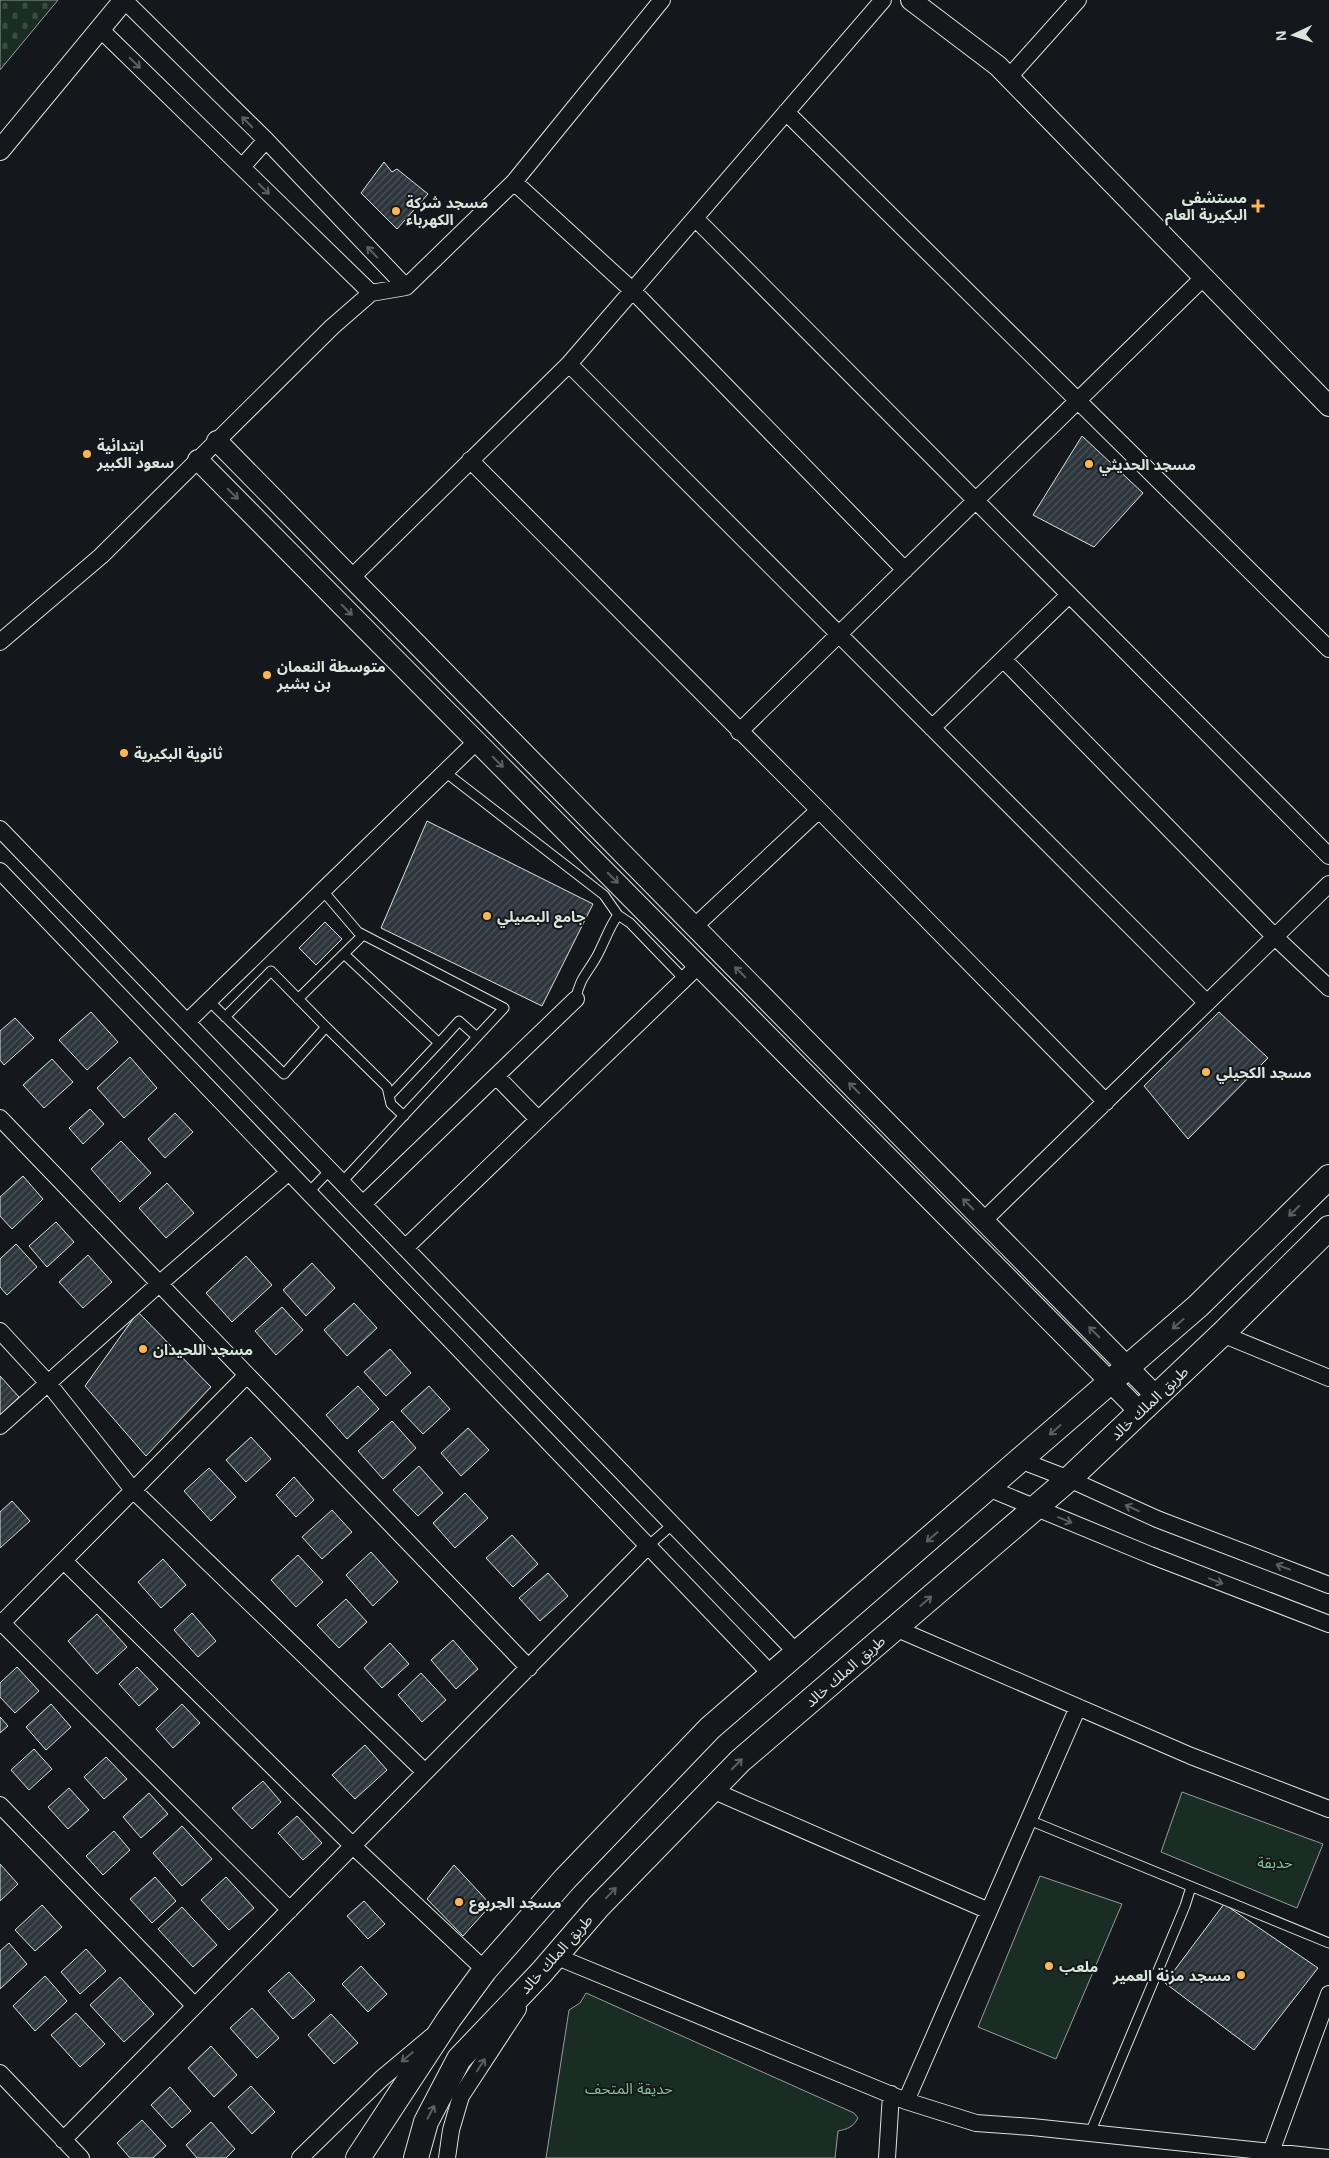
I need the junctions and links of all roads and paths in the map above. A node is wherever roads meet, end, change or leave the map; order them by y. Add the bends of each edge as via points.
1 (124, 0) edge
2 (662, 0) edge
3 (883, 0) edge
4 (911, 0) edge
5 (1078, 0) edge
6 (100, 29) junction
7 (1009, 77) junction
8 (786, 112) junction
9 (266, 140) junction
10 (0, 150) edge
11 (242, 168) junction
12 (514, 182) junction
13 (695, 218) junction
14 (1204, 277) junction
15 (406, 287) junction
16 (633, 290) junction
17 (371, 294) junction
18 (569, 364) junction
19 (1078, 401) junction
20 (1329, 406) edge
21 (217, 442) junction
22 (198, 460) junction
23 (470, 460) junction
24 (976, 500) junction
25 (904, 570) junction
26 (351, 578) junction
27 (1069, 594) junction
28 (838, 634) junction
29 (1, 641) edge
30 (1329, 649) edge
31 (1003, 659) junction
32 (932, 728) junction
33 (739, 732) junction
34 (477, 741) junction
35 (445, 772) junction
36 (819, 810) junction
37 (578, 826) junction
38 (0, 829) edge
39 (1329, 856) edge
40 (3, 879) edge
41 (1329, 884) edge
42 (323, 891) junction
43 (618, 915) junction
44 (695, 926) junction
45 (363, 935) junction
46 (1275, 937) junction
47 (344, 954) junction
48 (699, 965) junction
49 (684, 979) junction
50 (1329, 988) edge
51 (298, 999) junction
52 (576, 999) joint
53 (209, 1001) junction
54 (1207, 1004) junction
55 (225, 1017) junction
56 (187, 1022) junction
57 (326, 1027) junction
58 (477, 1037) junction
59 (439, 1042) junction
60 (496, 1076) junction
61 (389, 1096) junction
62 (1106, 1102) junction
63 (404, 1116) junction
64 (0, 1118) edge
65 (538, 1119) junction
66 (330, 1170) junction
67 (289, 1172) junction
68 (1329, 1177) edge
69 (342, 1182) junction
70 (308, 1192) junction
71 (363, 1204) junction
72 (984, 1220) junction
73 (1329, 1228) edge
74 (405, 1248) junction
75 (159, 1284) junction
76 (0, 1331) edge
77 (1222, 1334) junction
78 (1120, 1374) junction
79 (247, 1375) junction
80 (1329, 1378) edge
81 (48, 1384) junction
82 (1148, 1404) junction
83 (0, 1426) edge
84 (1020, 1460) junction
85 (1069, 1479) junction
86 (988, 1488) junction
87 (133, 1490) junction
88 (1035, 1508) junction
89 (673, 1524) junction
90 (648, 1546) junction
91 (64, 1561) junction
92 (1329, 1584) edge
93 (1, 1623) edge
94 (1329, 1624) edge
95 (895, 1628) junction
96 (797, 1653) junction
97 (528, 1668) junction
98 (772, 1675) junction
99 (1078, 1707) junction
100 (425, 1772) junction
101 (712, 1790) junction
102 (0, 1805) edge
103 (1329, 1809) edge
104 (1029, 1820) junction
105 (353, 1846) junction
106 (1191, 1887) junction
107 (290, 1910) junction
108 (989, 1911) junction
109 (1329, 1943) edge
110 (548, 1965) junction
111 (485, 1970) junction
112 (1329, 1994) edge
113 (195, 2006) junction
114 (445, 2026) junction
115 (0, 2073) edge
116 (890, 2094) junction
117 (906, 2101) junction
118 (1090, 2133) junction
119 (63, 2140) junction
120 (1271, 2152) junction
121 (82, 2158) edge
122 (300, 2158) edge
123 (358, 2158) edge
124 (416, 2158) edge
125 (447, 2158) edge
126 (887, 2158) edge
127 (1329, 2158) edge

1 - 6 street
9 -> 1 street
2 - 12 street
3 - 8 street
4 - 7 street
5 - 7 street
6 - 10 street
6 -> 11 street
7 - 14 street
8 - 13 street
8 - 19 street
9 - 11 street
15 -> 9 street
11 -> 17 street
12 - 15 street
12 - 16 street
13 - 16 street
13 - 24 street
14 - 19 street
14 - 20 street
15 - 17 street
16 - 18 street
16 - 25 street
17 - 21 street via 332,327
18 - 23 street
18 - 28 street
19 - 24 street
19 - 30 street
21 - 22 street
21 - 26 street
22 - 29 street via 101,556
22 -> 34 street
23 - 26 street
23 - 33 street
24 - 25 street
24 - 27 street
25 - 28 street
26 - 37 street
27 - 31 street
27 - 39 street
28 - 32 street
28 - 33 street
31 - 32 street
31 - 46 street
32 - 54 street
33 - 36 street
34 - 35 street
34 -> 37 street
35 - 42 street
35 - 43 lane via 604,896
36 - 44 street
36 - 62 street
37 - 44 street
37 -> 48 street
38 - 56 street
40 - 67 street
41 - 46 street
42 - 45 lane
42 - 53 street
43 - 49 lane via 630,923
43 - 52 lane via 578,985
72 -> 44 street
45 - 47 lane
45 - 58 lane via 504,1008
46 - 50 street
46 - 54 street
47 - 51 lane
47 - 59 lane
48 - 49 street
48 - 78 street
49 - 65 street
51 - 55 lane via 271,971
51 - 57 lane
52 - 60 street
53 - 55 lane
53 - 56 street
54 - 62 street
55 - 57 lane via 284,1074
56 - 66 street
57 - 61 lane via 387,1087
58 - 59 lane via 459,1021
58 - 63 lane
59 - 61 lane
60 - 65 street
60 - 71 street
61 - 63 lane
62 - 72 street
63 - 69 lane
64 - 75 street
65 - 74 street
66 - 69 street
66 - 70 lane
67 - 70 street
67 - 75 street
68 -> 78 main road via 1198,1306
69 - 71 street
70 - 90 street
71 - 74 street
78 -> 72 street
73 - 77 main road, طريق الملك خالد
74 - 89 street
75 - 79 street
75 - 81 street
76 - 81 street
77 - 80 street
77 - 82 main road, طريق الملك خالد
78 - 82 street
78 -> 84 main road
79 - 87 street
79 - 97 street
81 - 83 street
81 - 87 street
82 - 85 main road, طريق الملك خالد
84 - 85 street
84 - 86 main road
85 - 88 main road, طريق الملك خالد
92 -> 85 street via 1157,1519
86 - 88 street
86 -> 96 main road
87 - 91 street
87 - 100 street
88 -> 94 street
95 -> 88 main road, طريق الملك خالد
89 - 90 lane
89 - 96 street
90 - 97 street
90 - 98 street
91 - 93 street
91 - 105 street
93 - 107 street
95 - 99 street
101 -> 95 main road, طريق الملك خالد via 740,1761
96 - 98 main road
97 - 100 street
98 - 111 main road via 710,1728 565,1879
99 - 103 street
99 - 104 street
100 - 105 street
101 - 108 street
110 -> 101 main road, طريق الملك خالد via 598,1907
102 - 113 street
104 - 106 lane
104 - 108 street
105 - 107 street
105 - 111 street
106 - 109 lane
106 - 118 lane
107 - 113 street
108 - 117 street
110 - 116 street
124 -> 110 main road, طريق الملك خالد via 426,2122 460,2059
125 -> 110 street via 461,2096
111 - 114 main road
112 - 120 street
113 - 119 street
114 -> 122 street via 381,2079
114 - 123 main road
115 - 119 street
116 - 117 street
116 - 126 street
117 - 118 street via 976,2123
118 - 120 street
119 - 121 street
120 - 127 street

